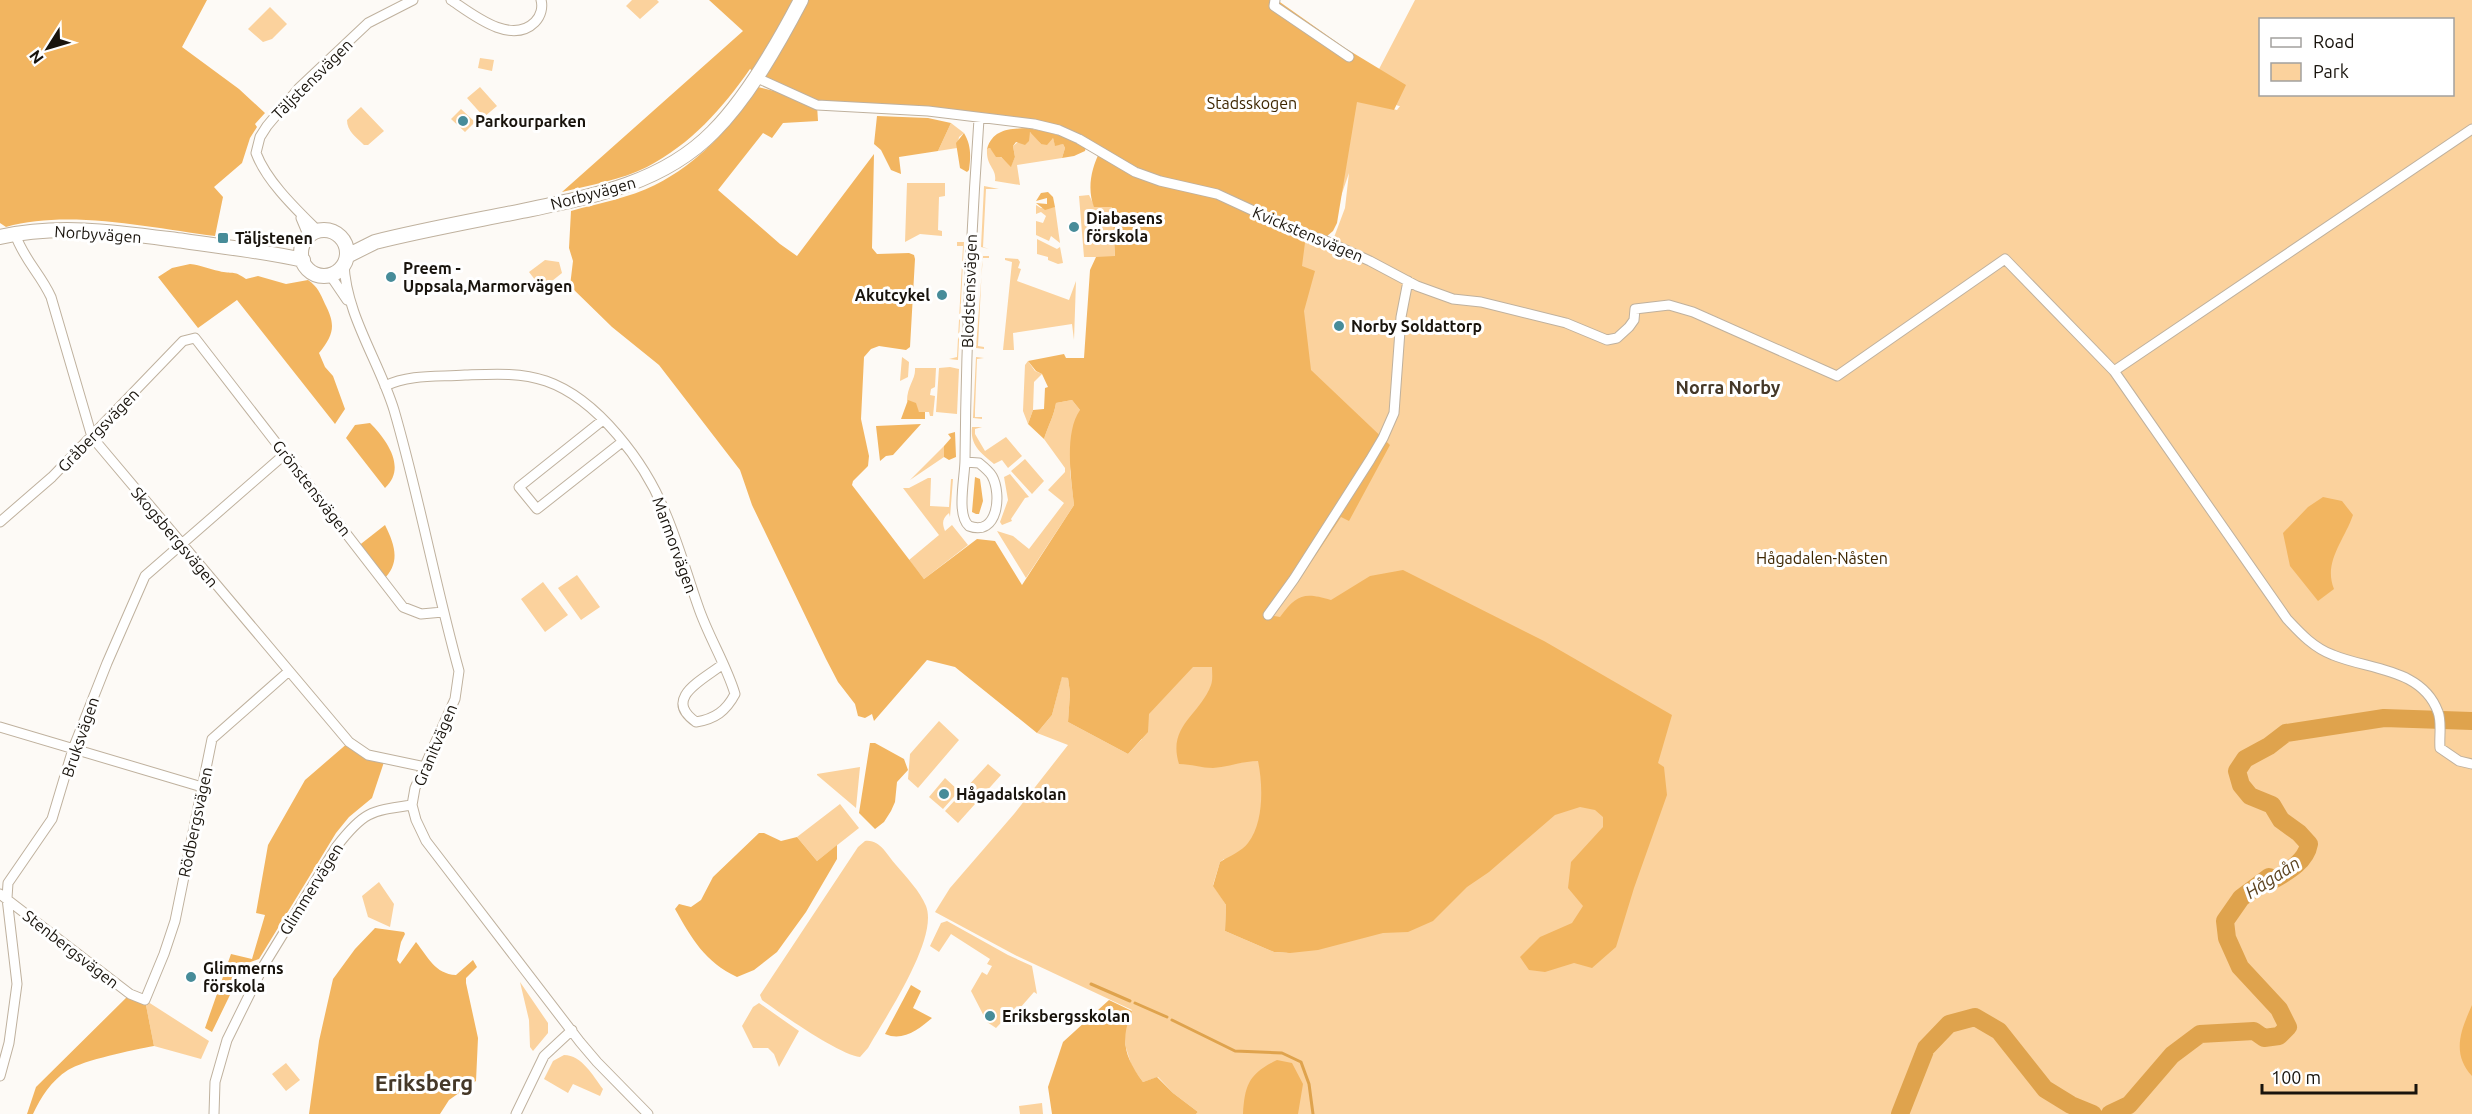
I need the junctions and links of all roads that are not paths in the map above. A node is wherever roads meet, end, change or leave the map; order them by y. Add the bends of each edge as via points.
1 (412, 0) edge
2 (451, 0) edge
3 (541, 0) edge
4 (801, 0) edge
5 (1275, 3) edge
6 (1349, 57) dead end
7 (755, 77) junction
8 (979, 119) junction
9 (2472, 129) edge
10 (15, 234) junction
11 (0, 237) edge
12 (344, 242) junction
13 (375, 242) junction
14 (308, 244) junction
15 (346, 260) junction
16 (330, 275) junction
17 (1408, 281) junction
18 (353, 309) junction
19 (195, 338) joint
20 (2114, 371) junction
21 (385, 386) junction
22 (603, 420) junction
23 (92, 437) junction
24 (622, 442) junction
25 (285, 454) junction
26 (965, 462) junction
27 (0, 522) edge
28 (180, 543) junction
29 (443, 612) junction
30 (1268, 615) dead end
31 (723, 664) junction
32 (289, 671) junction
33 (0, 727) edge
34 (73, 749) junction
35 (2472, 764) edge
36 (425, 767) junction
37 (202, 787) junction
38 (412, 805) junction
39 (3, 896) edge
40 (145, 1000) joint
41 (572, 1030) junction
42 (0, 1076) edge
43 (214, 1114) edge
44 (516, 1114) edge
45 (648, 1114) edge

1 - 14 street, Täljstensvägen via 368,23 299,87 260,137 258,159 297,211
2 - 3 street via 496,27 517,31 538,19
4 - 7 street, Norbyvägen
5 - 6 street
7 - 8 street, Kvickstensvägen via 817,105 928,111
7 - 13 street, Norbyvägen via 712,134 652,176 568,201
8 - 17 street, Kvickstensvägen via 1059,130 1135,172 1217,194
8 - 26 street, Blodstensvägen via 970,253
9 - 20 street
10 - 11 street, Norbyvägen
10 - 14 street, Norbyvägen via 78,229 267,252
10 - 23 street, Skogsbergsvägen via 24,257 51,297
12 - 13 street, Norbyvägen
12 - 14 street via 331,231
12 - 15 street
13 - 15 street, Norbyvägen
14 - 16 street via 308,270
15 - 16 street via 338,272
15 - 18 street, Granitvägen via 345,282
16 - 18 street, Granitvägen
17 - 20 street, Kvickstensvägen via 1453,299 1566,323 1607,340 1617,338 1629,327 1635,309 1669,305 1837,376 2005,259
17 - 30 street via 1401,317 1394,413 1370,460
18 - 21 street, Granitvägen
19 - 23 street, Gråbergsvägen via 183,341
19 - 25 street, Grönstensvägen
20 - 35 street via 2287,619 2311,644 2334,656 2381,667 2428,693 2439,713 2440,748
21 - 22 street, Marmorvägen via 406,378 506,373 563,388
21 - 29 street, Granitvägen
22 - 24 street, Marmorvägen
22 - 24 street via 519,487 537,509
23 - 27 street, Gråbergsvägen
23 - 28 street, Skogsbergsvägen
24 - 31 street, Marmorvägen via 666,513 708,635
25 - 28 street, Bruksvägen
25 - 29 street, Grönstensvägen via 403,607 421,614
26 - 26 street, Blodstensvägen via 962,514 969,526 983,527 997,508 997,491 993,478 979,463
28 - 32 street, Skogsbergsvägen
28 - 34 street, Bruksvägen via 145,576
29 - 36 street, Granitvägen via 459,670 455,699
31 - 31 street, Marmorvägen via 686,693 681,703 683,712 696,722 718,715 735,694
32 - 36 street, Skogsbergsvägen via 349,742 368,755
32 - 37 street, Rödbergsvägen via 212,739
33 - 34 street
34 - 37 street
34 - 39 street, Bruksvägen via 51,819
36 - 38 street, Granitvägen
37 - 40 street, Rödbergsvägen via 175,921
38 - 41 street, Granitvägen via 426,841
38 - 43 street, Glimmervägen via 372,811 337,846 264,965 227,1040 215,1082
39 - 40 street, Stenbergsvägen via 130,994
39 - 42 street, Bruksvägen via 17,984
41 - 44 street via 544,1056
41 - 45 street, Granitvägen

